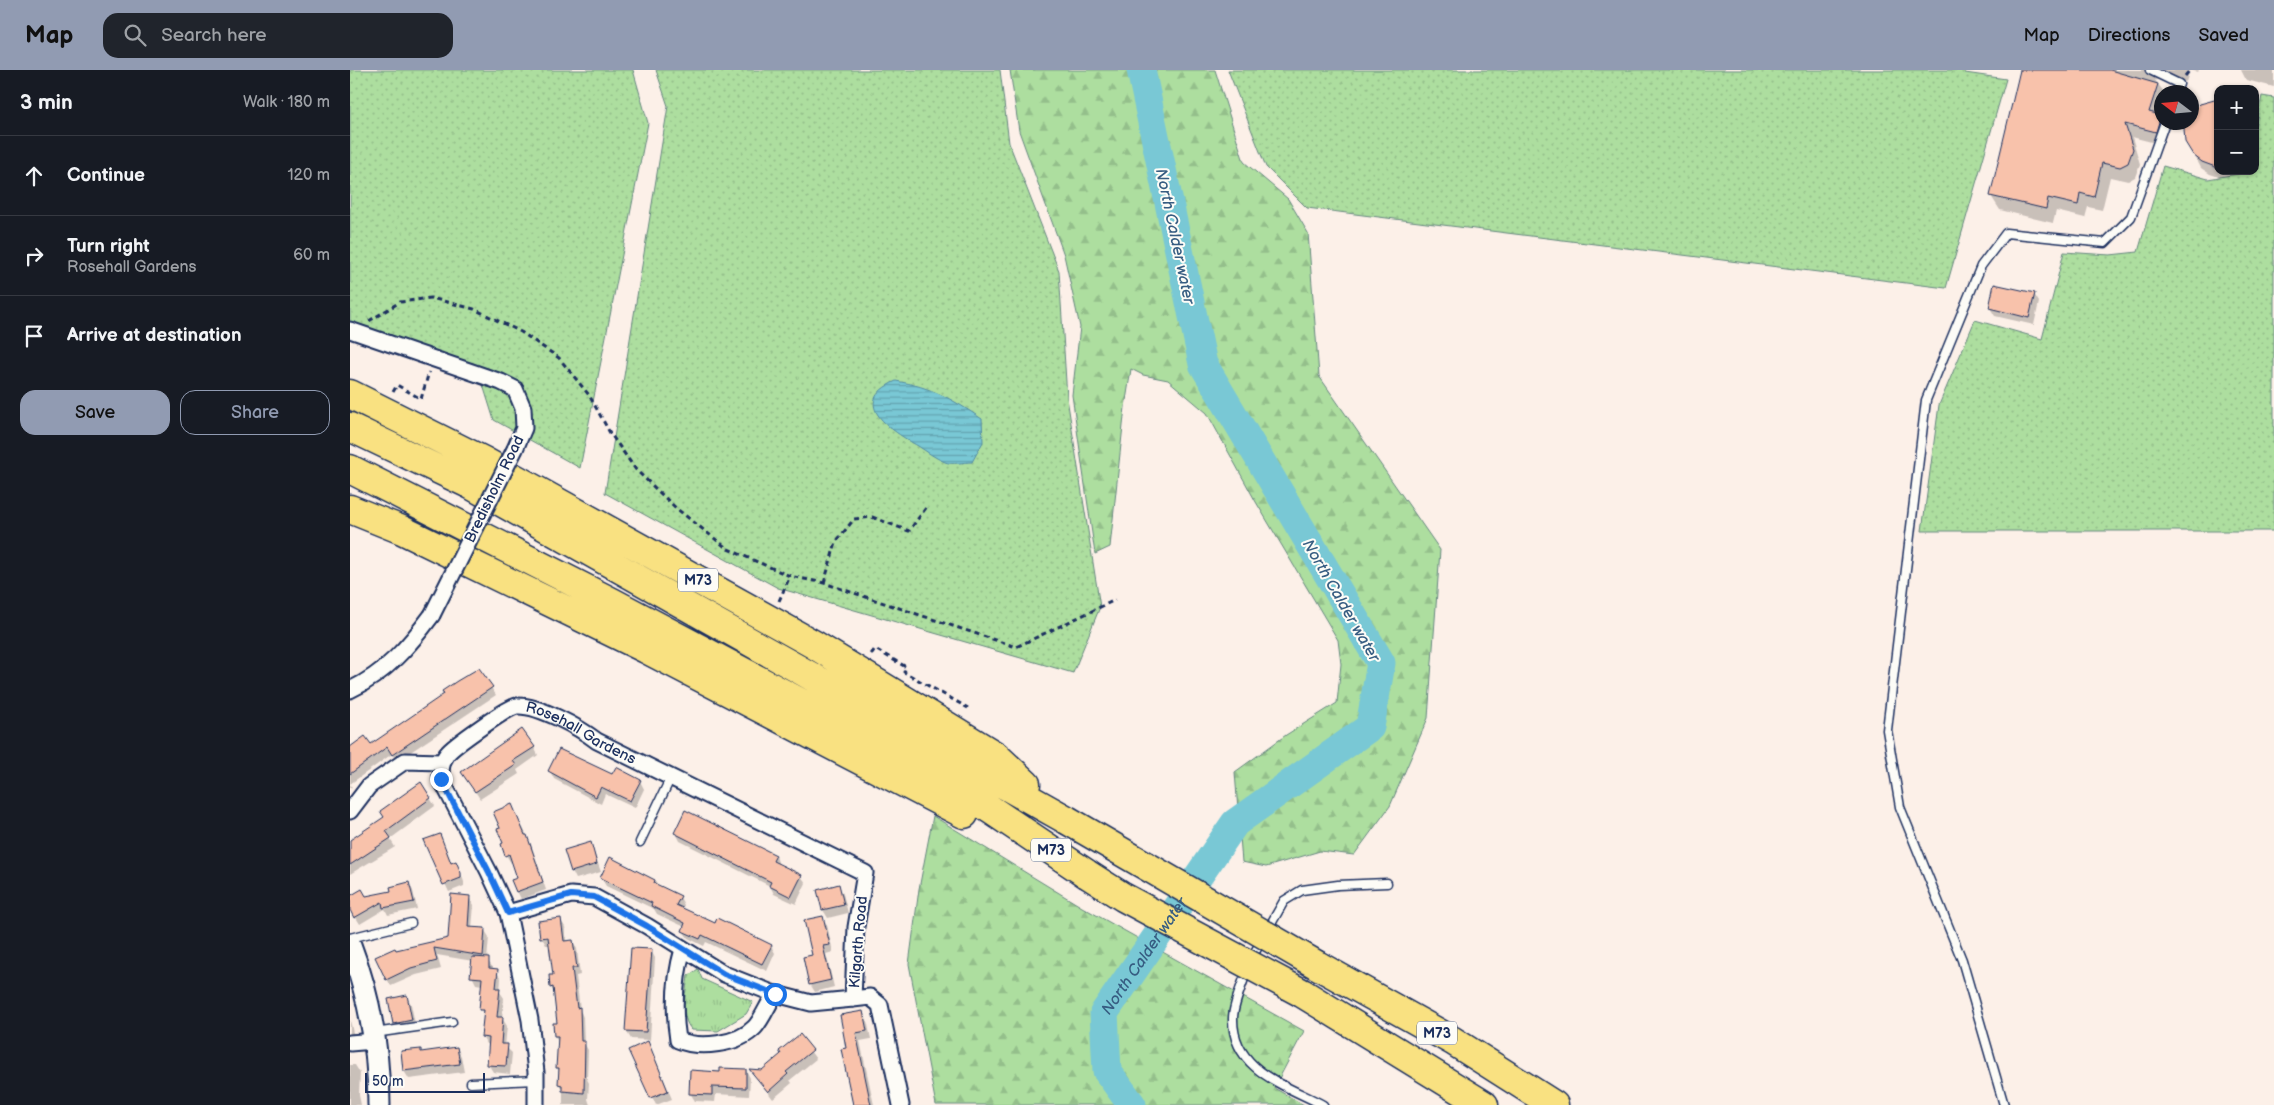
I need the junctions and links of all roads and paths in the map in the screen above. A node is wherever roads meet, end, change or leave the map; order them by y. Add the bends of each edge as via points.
1 (2150, 70) edge
2 (2179, 85) edge
3 (2162, 130) edge
4 (352, 332) edge
5 (433, 359) junction
6 (393, 393) dead end
7 (350, 394) edge
8 (350, 427) edge
9 (350, 469) edge
10 (350, 499) edge
11 (928, 505) dead end
12 (350, 509) edge
13 (790, 576) junction
14 (824, 583) junction
15 (1115, 600) dead end
16 (787, 606) dead end
17 (688, 642) junction
18 (864, 649) dead end
19 (350, 690) edge
20 (968, 708) dead end
21 (442, 762) junction
22 (671, 777) junction
23 (1036, 798) junction
24 (350, 811) edge
25 (1013, 832) junction
26 (640, 842) dead end
27 (865, 873) joint
28 (1387, 883) dead end
29 (508, 913) junction
30 (411, 923) dead end
31 (351, 949) edge
32 (683, 949) junction
33 (775, 994) junction
34 (853, 999) junction
35 (452, 1022) dead end
36 (373, 1037) junction
37 (350, 1043) edge
38 (536, 1080) junction
39 (471, 1083) dead end
40 (379, 1105) edge
41 (536, 1105) edge
42 (901, 1105) edge
43 (1323, 1105) edge
44 (1484, 1105) edge
45 (1554, 1105) edge
46 (2004, 1105) edge

1 - 2 lane
3 - 46 lane via 2131,218 2105,243 2006,233 1981,266 1926,400 1887,730 1900,807 1962,960
4 - 5 street, Bredisholm Road
4 - 13 path via 400,302 431,298 474,309 521,332 559,358 589,395 636,470 677,509 728,549
5 - 6 path via 421,399 397,385
5 - 19 street, Bredisholm Road, bridge via 515,389 523,408 524,428 432,615 406,649 384,669
7 - 23 highway, M73 via 482,460 813,644 996,756
8 - 23 highway, M73 via 471,485
9 - 17 highway, M73
10 - 17 highway via 549,580
11 - 14 path via 909,531 872,518 854,520 836,542
12 - 25 highway via 402,530 646,648
13 - 14 path
13 - 16 path via 778,601
14 - 15 path via 1016,647
17 - 25 highway, M73 via 976,799
18 - 20 path via 872,653 875,649 906,667 904,672
21 - 22 street, Rosehall Gardens via 448,752 504,711 516,706 578,727 598,741
21 - 24 street via 405,761 369,786
21 - 29 street via 441,779
22 - 26 lane
22 - 27 street, Rosehall Gardens
23 - 45 highway, M73, bridge via 1317,966 1453,1042
25 - 44 highway, M73, bridge via 1123,897 1302,993
27 - 34 street, Kilgarth Road via 856,927
28 - 43 lane via 1302,890 1284,901 1253,952 1232,1016 1237,1046 1257,1071
29 - 32 street via 571,895 594,897
29 - 38 street via 530,1020
30 - 31 lane
31 - 36 street via 366,989
32 - 33 street via 724,974
32 - 33 street via 674,986 678,1040 688,1044 713,1044 736,1039 754,1028
33 - 34 street via 811,1003
34 - 42 street, Kilgarth Road via 870,997 880,1005
35 - 36 lane
36 - 37 street
36 - 40 street
38 - 39 lane
38 - 41 street

